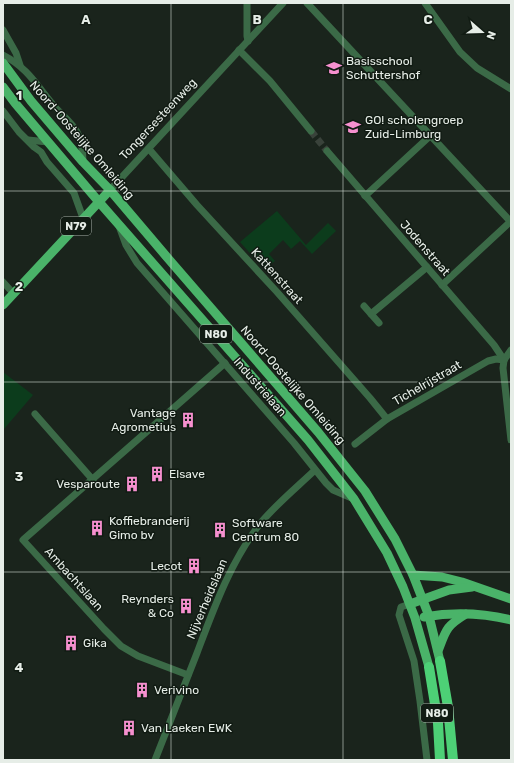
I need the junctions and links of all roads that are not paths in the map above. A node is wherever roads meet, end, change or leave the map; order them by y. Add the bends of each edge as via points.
1 (247, 3) edge
2 (283, 3) edge
3 (307, 3) edge
4 (425, 3) edge
5 (3, 30) edge
6 (248, 41) junction
7 (239, 50) junction
8 (3, 55) edge
9 (3, 63) edge
10 (20, 66) junction
11 (3, 87) edge
12 (510, 87) edge
13 (3, 111) edge
14 (311, 131) tunnel mouth
15 (430, 136) junction
16 (28, 140) junction
17 (48, 142) junction
18 (149, 149) junction
19 (327, 151) tunnel mouth
20 (83, 162) junction
21 (110, 190) junction
22 (365, 196) junction
23 (99, 202) junction
24 (83, 218) junction
25 (118, 222) junction
26 (511, 222) edge
27 (427, 267) junction
28 (3, 282) edge
29 (442, 285) junction
30 (13, 294) junction
31 (3, 305) edge
32 (364, 306) dead end
33 (371, 314) junction
34 (379, 323) dead end
35 (511, 350) edge
36 (504, 360) junction
37 (225, 363) junction
38 (35, 414) dead end
39 (387, 420) junction
40 (511, 440) edge
41 (355, 444) dead end
42 (315, 470) junction
43 (93, 480) junction
44 (354, 499) junction
45 (412, 575) junction
46 (474, 586) junction
47 (422, 599) junction
48 (511, 599) edge
49 (410, 604) junction
50 (466, 614) junction
51 (429, 616) junction
52 (415, 618) junction
53 (511, 620) edge
54 (439, 656) junction
55 (429, 667) joint
56 (188, 675) junction
57 (155, 760) edge
58 (427, 760) edge
59 (440, 760) edge
60 (453, 760) edge

1 - 6 street
2 - 6 street, Tongersesteenweg
3 - 15 street
4 - 12 street via 460,52 478,68
5 - 10 street
6 - 7 street, Tongersesteenweg
7 - 14 street via 270,81
7 - 18 street, Tongersesteenweg
8 - 10 street
9 - 20 main road, Noord-Oostelijke Omleiding / N80 via 30,101
10 - 20 street via 77,132 83,150
11 - 17 main road, Noord-Oostelijke Omleiding / N80
13 - 16 street
15 - 22 street
15 - 26 street
16 - 17 street
16 - 24 street via 74,193
17 - 23 main road, Noord-Oostelijke Omleiding / N80
18 - 21 street, Tongersesteenweg
18 - 39 street, Kattenstraat
19 - 22 street, Jodenstraat
20 - 21 main road, Noord-Oostelijke Omleiding / N80
21 - 23 main road, Tongersesteenweg / N79
21 - 45 main road, Noord-Oostelijke Omleiding / N80 via 349,470 387,525
22 - 27 street, Jodenstraat
23 - 24 main road, Tongersesteenweg / N79
23 - 25 main road, Noord-Oostelijke Omleiding / N80
24 - 30 main road, Tongersesteenweg / N79
25 - 37 street, Industrielaan via 126,245 137,263
25 - 44 main road, Noord-Oostelijke Omleiding / N80 via 308,440
26 - 29 street
27 - 29 street, Jodenstraat
27 - 33 street
28 - 30 street
29 - 36 street, Jodenstraat
30 - 31 main road, Tongersesteenweg / N79
32 - 33 street
33 - 34 street
35 - 36 street
36 - 39 street, Tichelrijstraat via 488,361
36 - 40 street via 503,375
37 - 42 street, Industrielaan
37 - 43 street, Ambachtslaan
38 - 43 street
39 - 41 street, Tichelrijstraat
42 - 44 street, Industrielaan via 333,490
42 - 56 street, Nijverheidslaan via 259,525 236,559
43 - 56 street, Ambachtslaan via 23,540 121,646 138,656
44 - 49 main road, Noord-Oostelijke Omleiding / N80 via 387,553
45 - 46 main road via 442,577
45 - 47 main road, Noord-Oostelijke Omleiding / N80
46 - 47 main road
46 - 48 main road
47 - 49 main road
47 - 51 main road, Noord-Oostelijke Omleiding / N80
49 - 52 main road, Noord-Oostelijke Omleiding / N80
49 - 58 street via 401,607 399,615 414,661
50 - 51 main road
50 - 53 main road
50 - 54 main road via 449,626 443,637
51 - 52 main road
51 - 54 main road, Noord-Oostelijke Omleiding / N80
52 - 55 main road, Noord-Oostelijke Omleiding / N80
54 - 60 highway, N80 via 448,707
55 - 59 highway, N80 via 438,723
56 - 57 street, Nijverheidslaan

